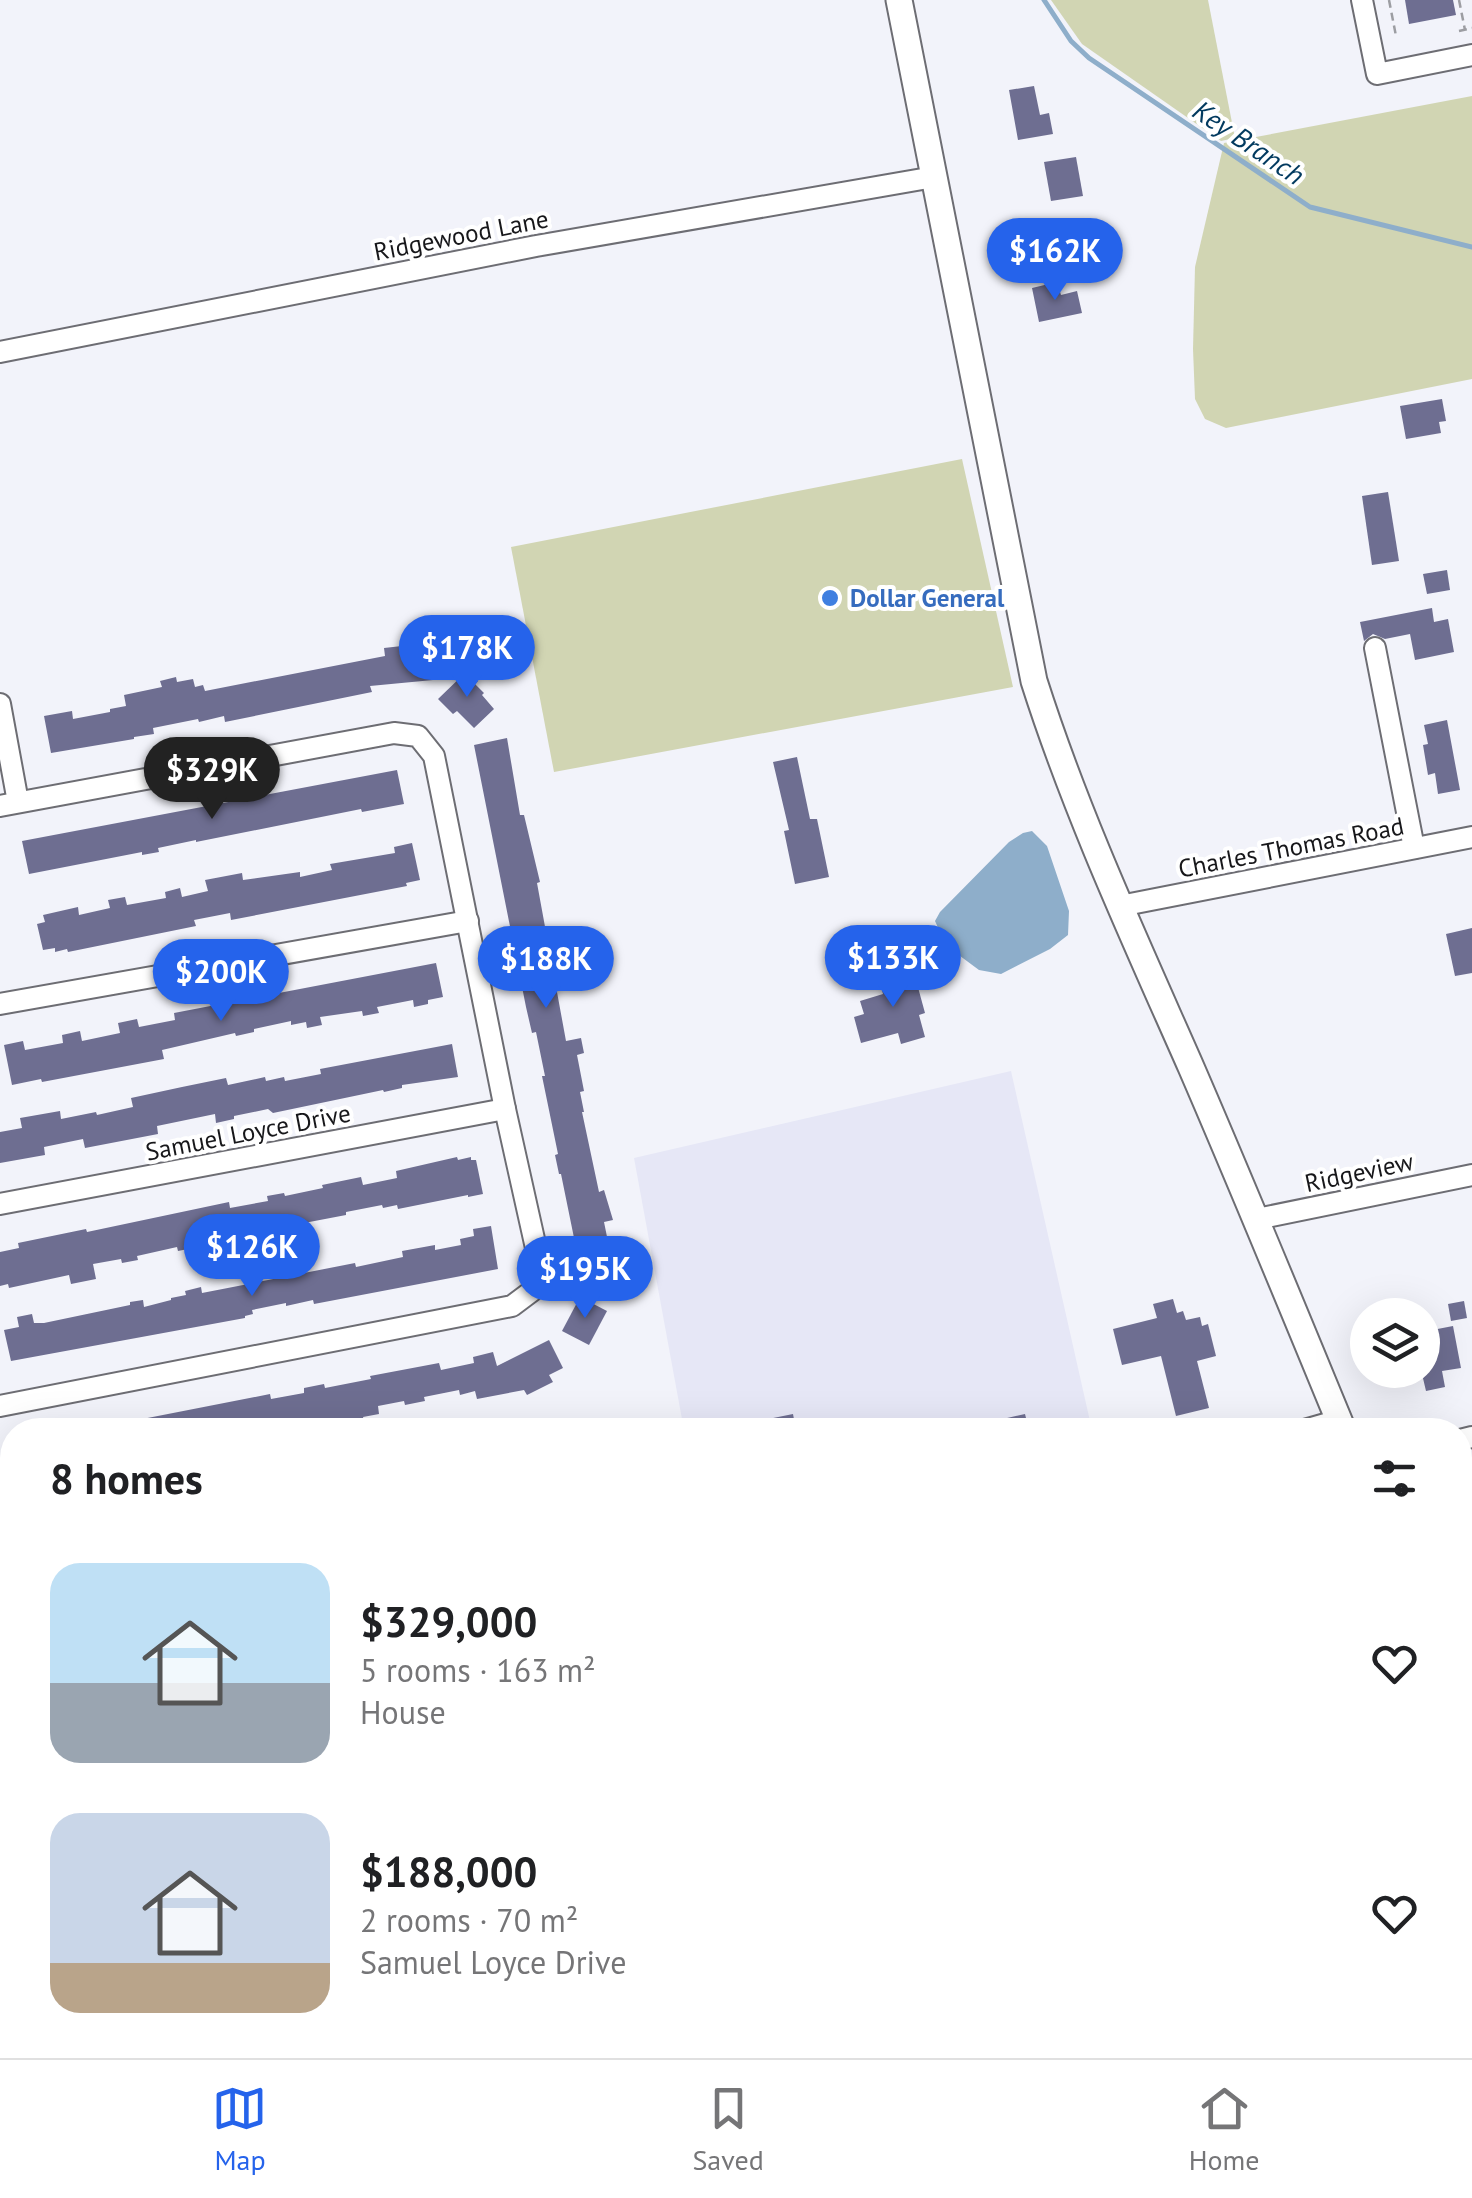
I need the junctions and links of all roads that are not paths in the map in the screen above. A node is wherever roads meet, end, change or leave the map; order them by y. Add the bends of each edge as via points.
1 (899, 0) edge
2 (1362, 0) edge
3 (1472, 55) edge
4 (934, 177) junction
5 (0, 352) edge
6 (1375, 648) dead end
7 (0, 704) edge
8 (9, 804) edge
9 (1472, 837) edge
10 (1414, 848) junction
11 (1120, 906) junction
12 (468, 922) junction
13 (0, 1004) edge
14 (505, 1109) junction
15 (1472, 1175) edge
16 (0, 1204) edge
17 (1257, 1219) junction
18 (0, 1406) edge
19 (1338, 1418) edge

1 - 4 main road
2 - 3 street via 1377,74
4 - 5 street, Ridgewood Lane via 536,246
4 - 11 main road via 1034,681
6 - 10 street
7 - 8 street
8 - 12 street via 394,733 418,736 434,756
9 - 10 street, Charles Thomas Road
10 - 11 street, Charles Thomas Road
11 - 17 main road
12 - 13 street
12 - 14 street
14 - 16 street, Samuel Loyce Drive
14 - 18 street via 540,1266 532,1291 512,1306
15 - 17 street, Ridgeview
17 - 19 main road

